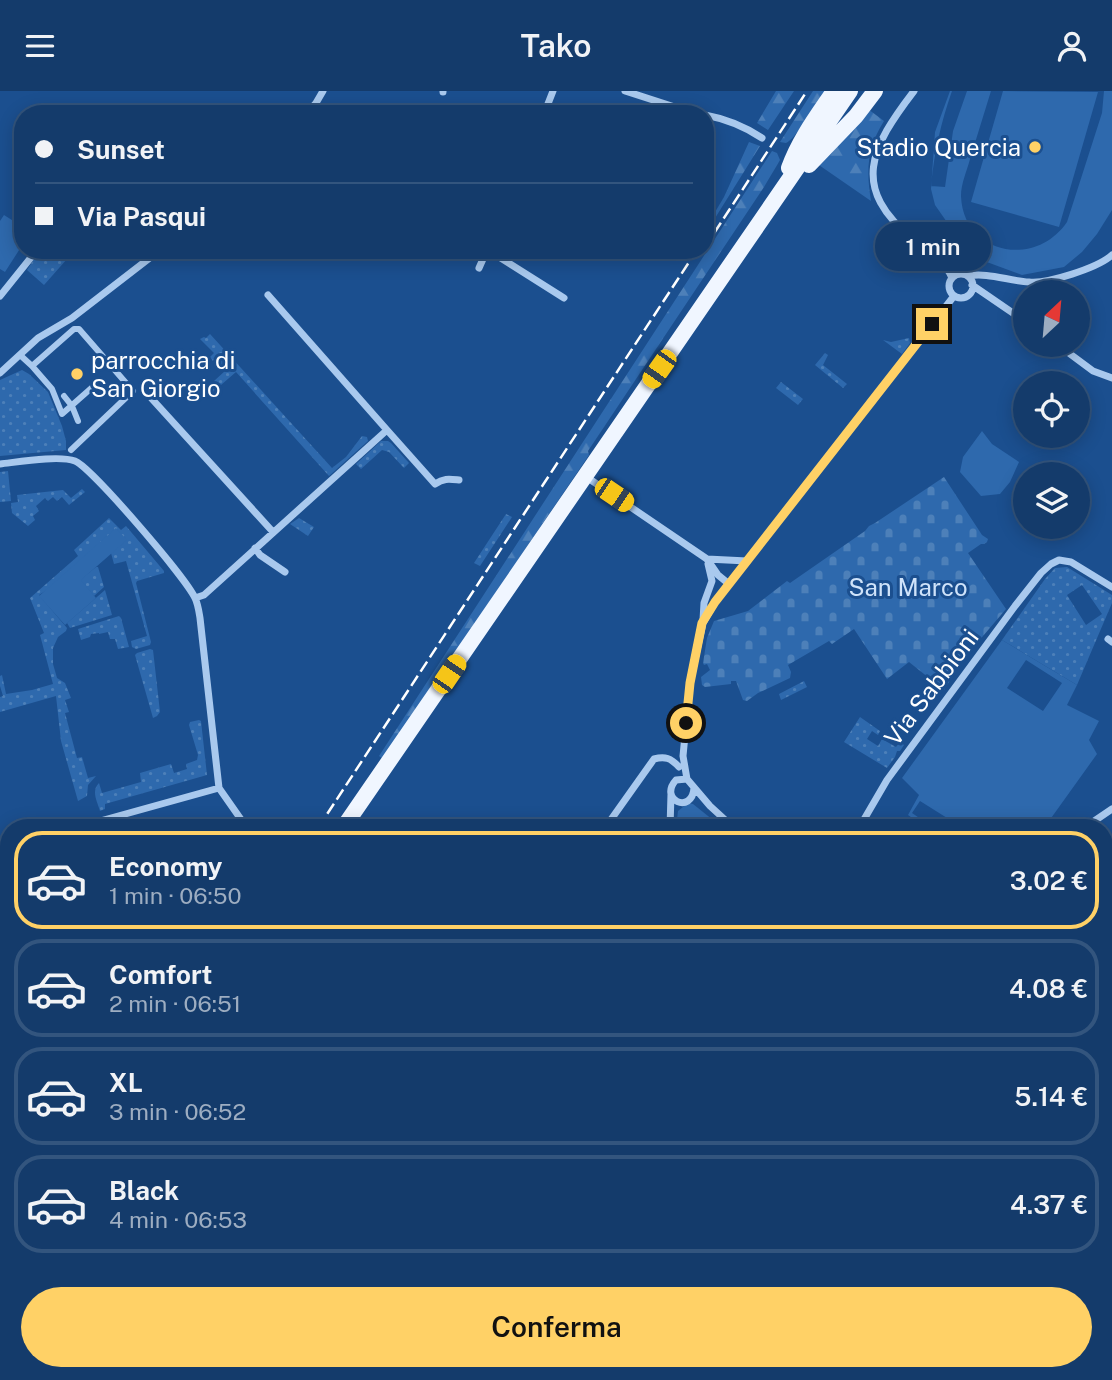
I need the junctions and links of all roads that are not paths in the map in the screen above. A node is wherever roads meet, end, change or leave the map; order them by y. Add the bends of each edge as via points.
1 (625, 91) edge
2 (834, 91) edge
3 (850, 91) edge
4 (874, 91) edge
5 (914, 91) edge
6 (668, 105) edge
7 (714, 116) edge
8 (762, 138) dead end
9 (784, 188) junction
10 (1112, 255) edge
11 (30, 259) edge
12 (148, 259) edge
13 (484, 259) edge
14 (502, 259) edge
15 (479, 268) dead end
16 (968, 276) junction
17 (952, 278) junction
18 (972, 285) junction
19 (268, 295) dead end
20 (0, 296) edge
21 (954, 296) junction
22 (564, 298) dead end
23 (1013, 313) edge
24 (20, 355) junction
25 (1074, 357) edge
26 (32, 366) junction
27 (0, 373) edge
28 (1112, 378) edge
29 (96, 384) dead end
30 (64, 396) dead end
31 (152, 399) dead end
32 (72, 406) junction
33 (78, 421) dead end
34 (387, 430) junction
35 (71, 450) dead end
36 (0, 464) edge
37 (585, 475) junction
38 (459, 480) dead end
39 (273, 532) junction
40 (255, 548) junction
41 (708, 559) junction
42 (747, 561) junction
43 (285, 572) dead end
44 (729, 585) junction
45 (1112, 587) edge
46 (195, 598) junction
47 (702, 623) junction
48 (683, 756) junction
49 (679, 767) junction
50 (687, 779) junction
51 (673, 782) junction
52 (219, 788) junction
53 (694, 788) junction
54 (671, 793) junction
55 (687, 801) junction
56 (710, 806) junction
57 (1112, 809) edge
58 (107, 819) edge
59 (241, 819) edge
60 (349, 819) edge
61 (611, 819) edge
62 (671, 819) edge
63 (674, 819) edge
64 (724, 819) edge
65 (865, 819) edge
66 (1097, 819) edge

1 - 6 street
2 - 9 main road via 797,148
3 - 9 main road
4 - 9 main road via 849,124
5 - 17 street via 883,135 875,155 874,185 890,217 940,260
7 - 8 street
9 - 37 main road
10 - 16 street via 1066,276 1032,283
11 - 20 street
12 - 24 street
13 - 15 street
14 - 22 street
16 - 17 street
16 - 18 street
17 - 21 street via 949,287
18 - 21 street via 969,294
18 - 23 street
19 - 34 street
21 - 42 street
24 - 26 street
24 - 27 street
25 - 28 street
26 - 32 street via 49,381 62,414
26 - 35 street via 79,329 133,391
29 - 32 street
30 - 32 street
31 - 39 street
32 - 33 street
34 - 38 street via 435,484 448,478
34 - 39 street
36 - 46 street via 67,459 81,464
37 - 41 street
37 - 60 main road
39 - 40 street
40 - 43 street
40 - 46 street
41 - 42 street
41 - 44 street
41 - 47 street via 712,581
42 - 44 street
44 - 47 street
45 - 65 street, Via Sabbioni via 1071,562 1059,560 1041,573 887,780
46 - 52 street
47 - 48 street
48 - 49 street
48 - 50 street
49 - 51 street
49 - 61 street via 664,757 654,759
50 - 51 street
50 - 53 street
51 - 54 street
52 - 58 street
52 - 59 street
53 - 55 street
53 - 56 street
54 - 55 street via 675,800
54 - 62 street
55 - 56 street
55 - 63 street
56 - 64 street
57 - 66 street

